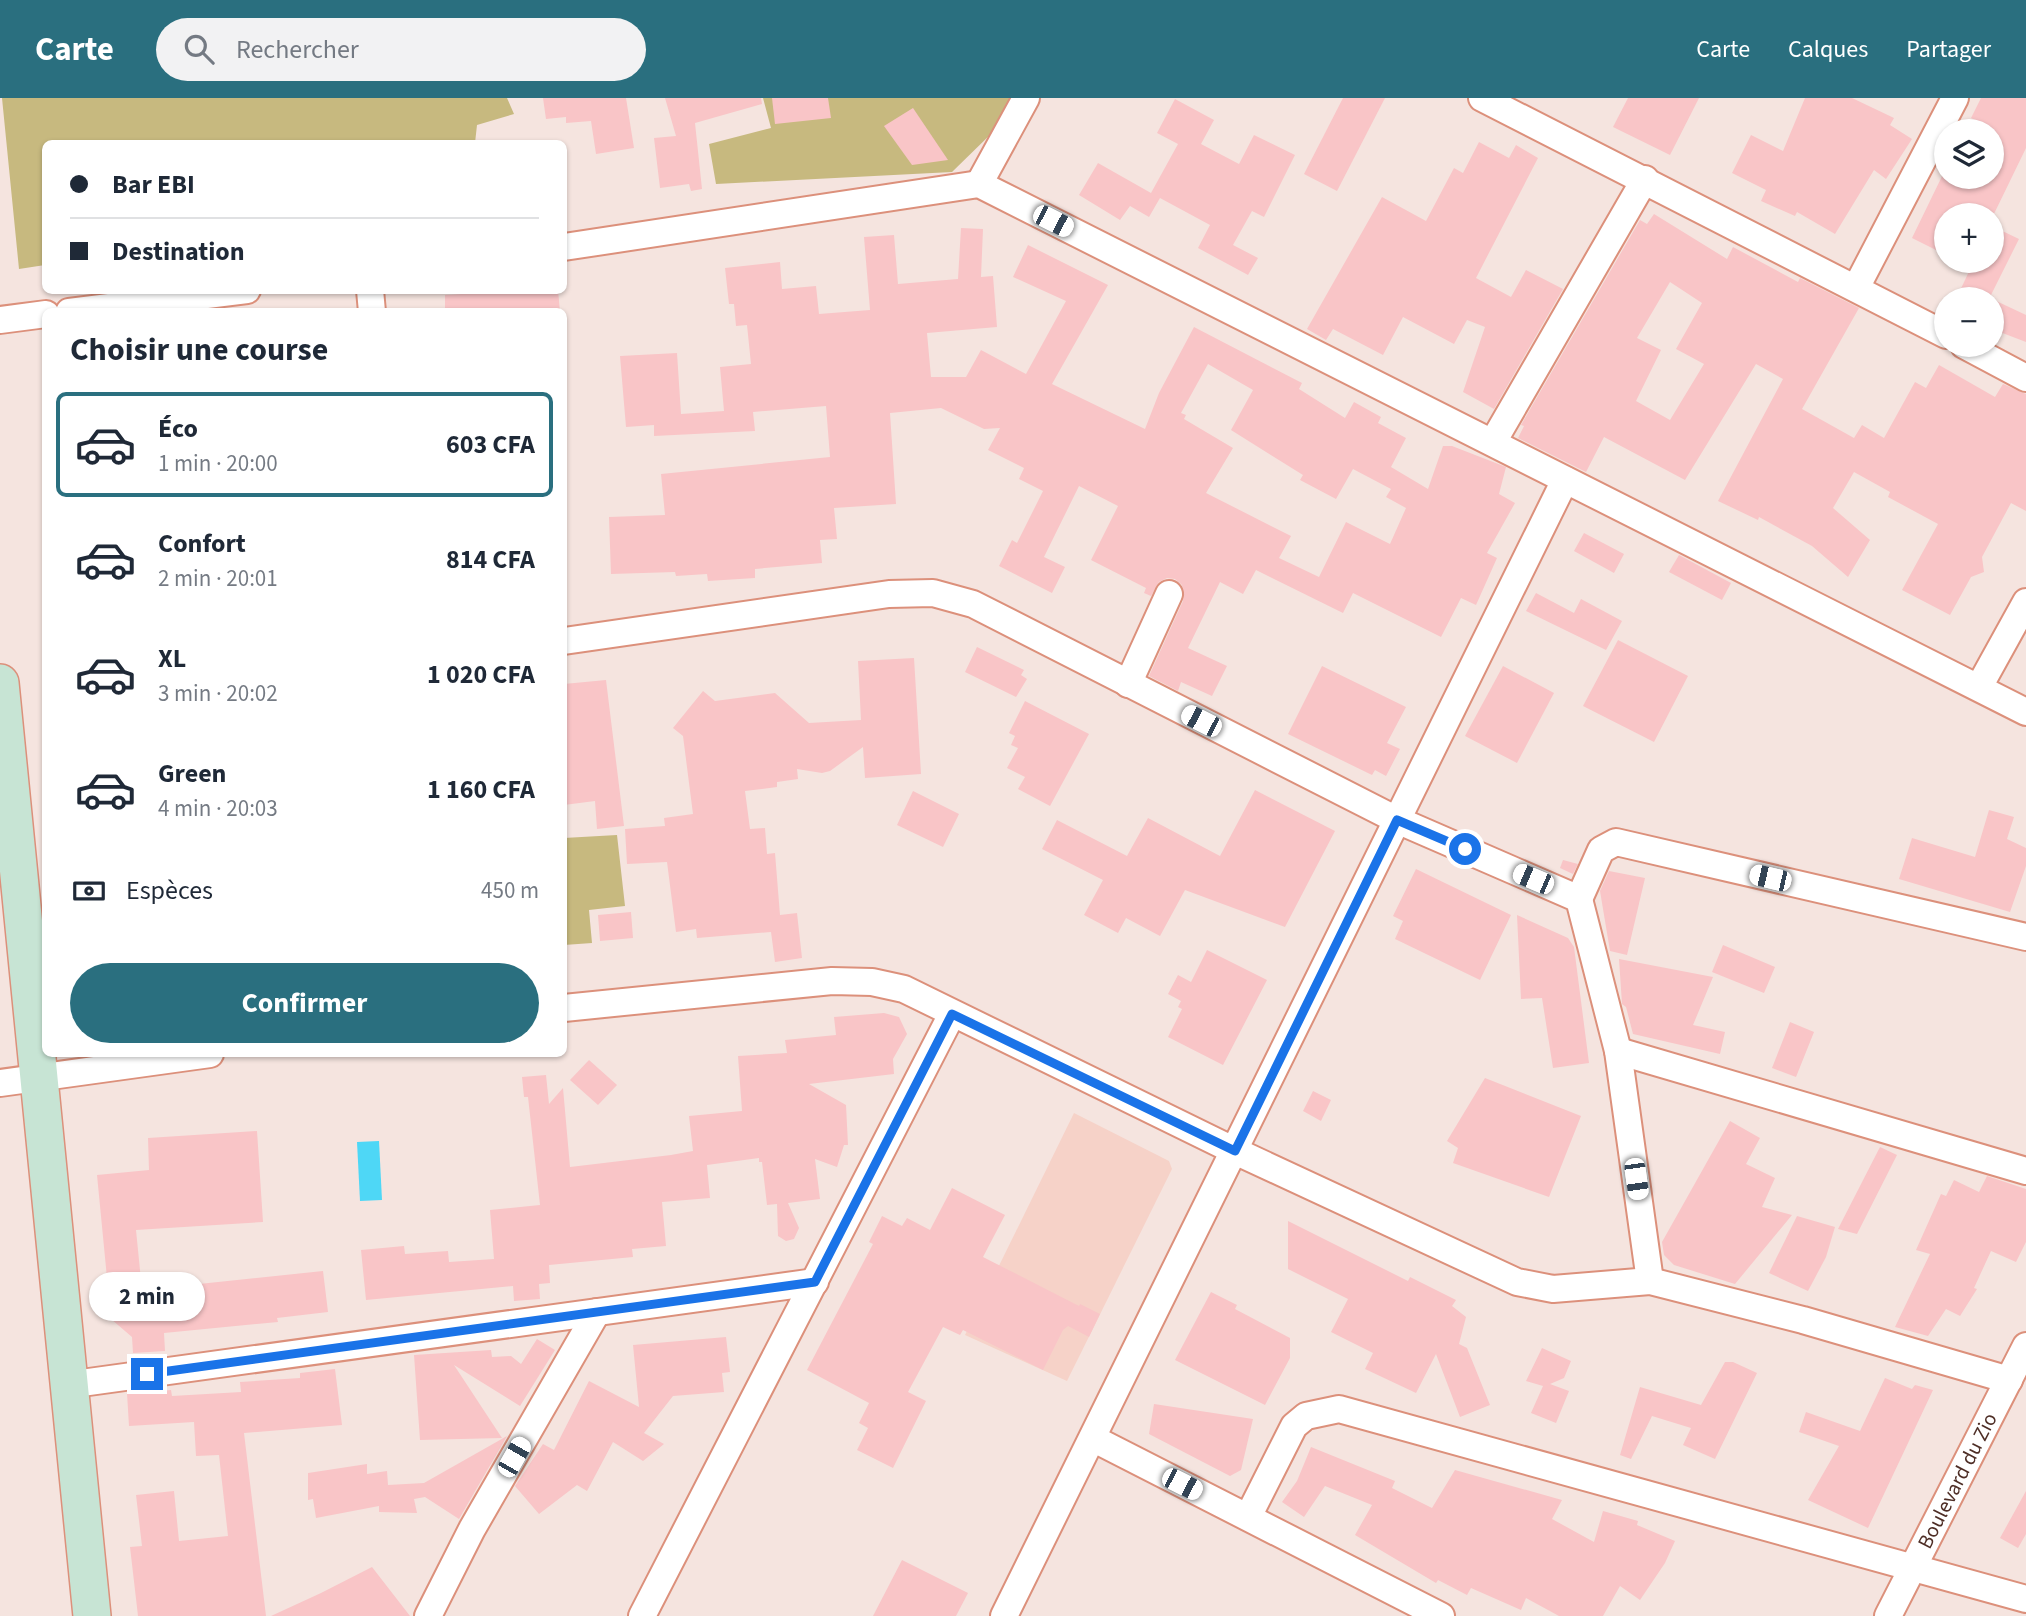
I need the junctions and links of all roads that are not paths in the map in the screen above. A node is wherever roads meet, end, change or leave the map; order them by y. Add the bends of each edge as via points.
1 (1026, 98) edge
2 (1482, 98) edge
3 (1955, 98) edge
4 (1644, 179) junction
5 (979, 184) junction
6 (567, 247) edge
7 (1856, 288) junction
8 (215, 294) edge
9 (101, 308) edge
10 (42, 315) edge
11 (0, 320) edge
12 (1934, 329) edge
13 (1987, 357) edge
14 (2026, 377) edge
15 (1493, 442) junction
16 (1564, 480) junction
17 (1169, 594) dead end
18 (2026, 602) edge
19 (567, 641) edge
20 (0, 683) edge
21 (1128, 684) junction
22 (1979, 687) junction
23 (2026, 712) edge
24 (1397, 820) junction
25 (9, 848) edge
26 (1579, 899) junction
27 (2026, 937) edge
28 (567, 1008) edge
29 (952, 1014) junction
30 (1618, 1051) junction
31 (189, 1057) edge
32 (39, 1078) junction
33 (0, 1083) edge
34 (1235, 1151) junction
35 (2026, 1171) edge
36 (1650, 1281) junction
37 (815, 1282) junction
38 (597, 1312) junction
39 (2026, 1346) edge
40 (2009, 1380) junction
41 (68, 1385) junction
42 (1094, 1439) junction
43 (1248, 1517) junction
44 (1912, 1568) junction
45 (2026, 1599) edge
46 (92, 1616) edge
47 (428, 1616) edge
48 (642, 1616) edge
49 (1004, 1616) edge
50 (1441, 1616) edge
51 (1888, 1616) edge

1 - 5 street
2 - 4 street
3 - 7 street
4 - 7 street
4 - 15 street
5 - 6 street
5 - 15 street
7 - 12 street
8 - 9 street
10 - 11 street
13 - 14 street
15 - 16 street
16 - 22 street
16 - 24 street
17 - 21 street
18 - 22 street
19 - 21 street via 889,594 933,593 973,604
20 - 25 main road
21 - 24 street
22 - 23 street
24 - 26 street
24 - 34 street
25 - 32 main road
26 - 27 street via 1601,850 1616,842
26 - 30 street
28 - 29 street via 832,981 904,989
29 - 34 street
29 - 37 street
30 - 35 street
30 - 36 street
31 - 32 street
32 - 33 street
32 - 41 main road
34 - 36 street via 1517,1282 1553,1289
34 - 42 street
36 - 40 street
37 - 38 street
37 - 48 street
38 - 41 street
38 - 47 street
39 - 40 street, Boulevard du Zio
40 - 44 street, Boulevard du Zio
41 - 46 main road
42 - 43 street
42 - 49 street
43 - 44 street via 1294,1426 1306,1416 1339,1409
43 - 50 street
44 - 45 street
44 - 51 street, Boulevard du Zio

